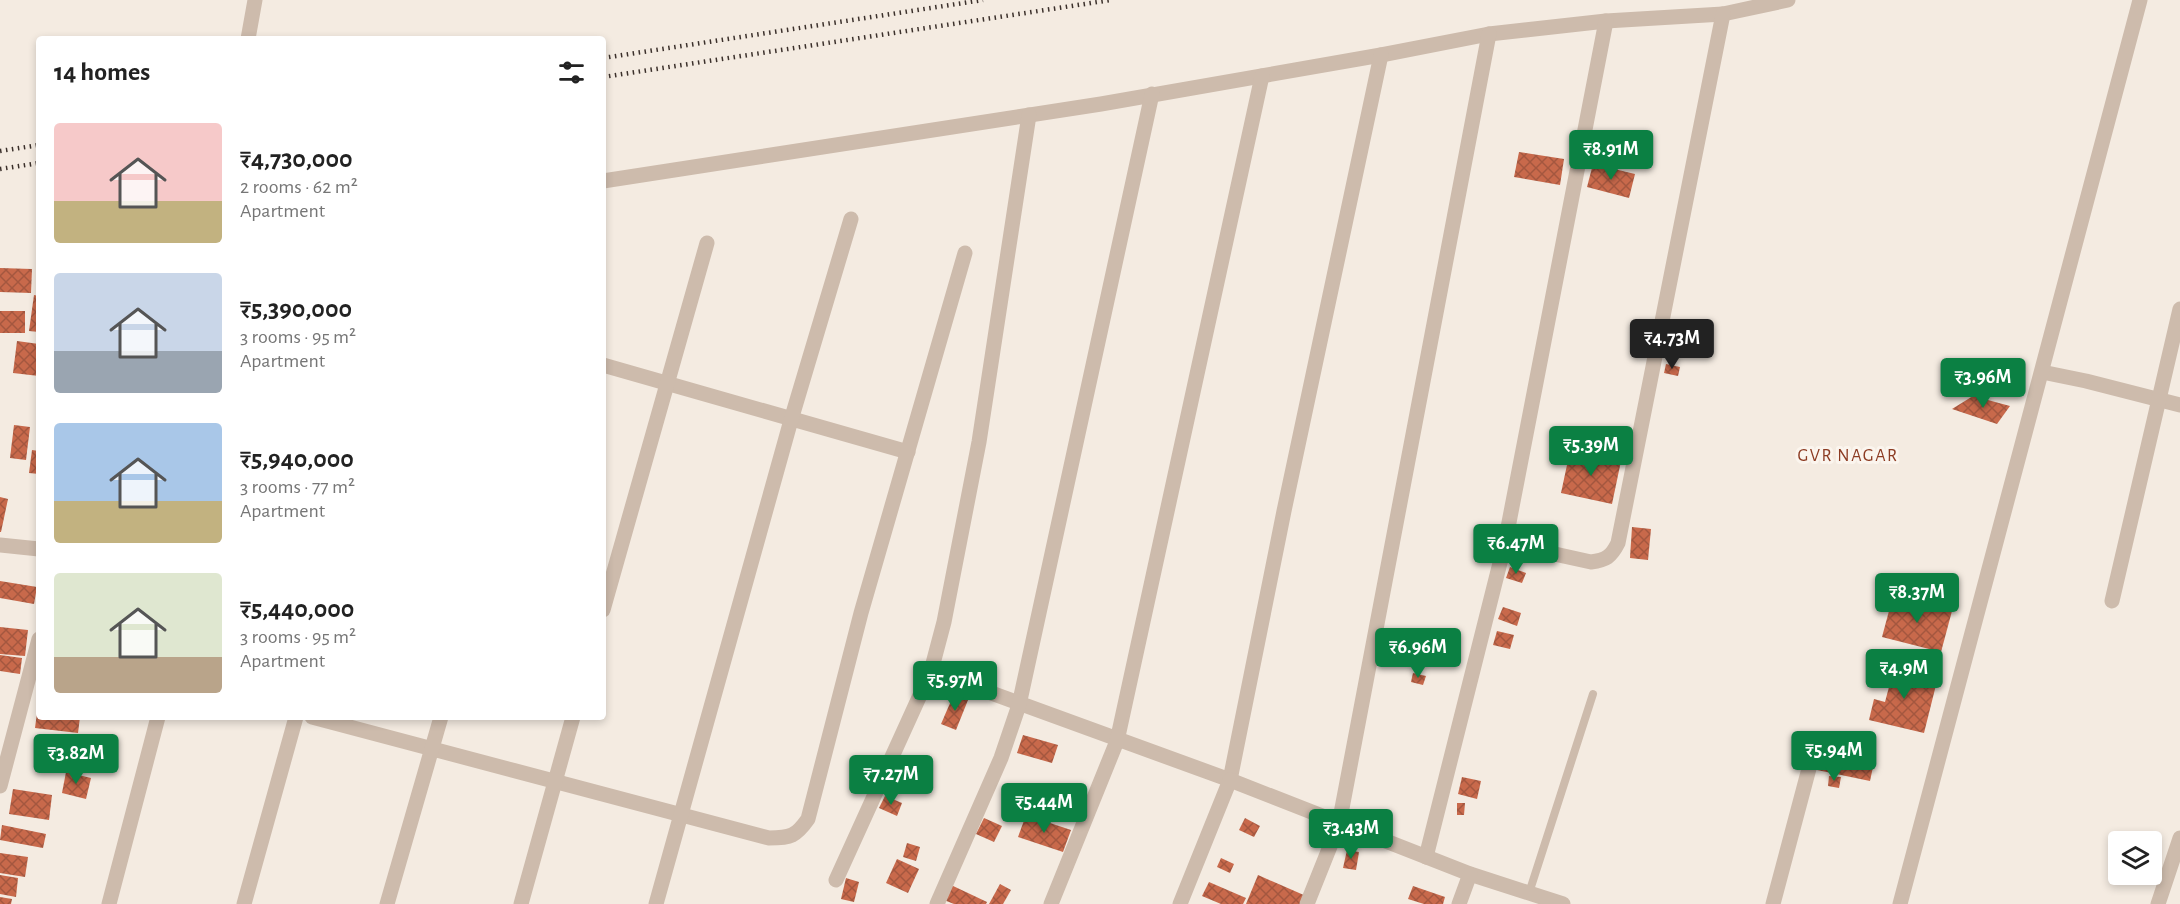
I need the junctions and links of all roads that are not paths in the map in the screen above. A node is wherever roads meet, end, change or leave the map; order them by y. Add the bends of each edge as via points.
1 (255, 0) edge
2 (1788, 0) edge
3 (2140, 0) edge
4 (1723, 14) junction
5 (1606, 21) junction
6 (1489, 34) junction
7 (249, 36) edge
8 (1381, 56) junction
9 (1262, 76) junction
10 (1152, 94) junction
11 (1029, 115) junction
12 (606, 180) edge
13 (851, 219) dead end
14 (707, 243) dead end
15 (965, 253) dead end
16 (2180, 309) edge
17 (606, 366) edge
18 (2042, 372) junction
19 (666, 384) junction
20 (2160, 400) junction
21 (2180, 405) edge
22 (791, 420) junction
23 (908, 452) junction
24 (1505, 543) junction
25 (0, 544) edge
26 (36, 549) edge
27 (606, 599) edge
28 (2112, 601) dead end
29 (36, 650) edge
30 (931, 671) junction
31 (1593, 694) dead end
32 (1019, 705) junction
33 (157, 720) edge
34 (295, 720) edge
35 (324, 720) edge
36 (440, 720) edge
37 (572, 720) edge
38 (1117, 741) junction
39 (433, 748) junction
40 (1811, 761) dead end
41 (1230, 780) junction
42 (555, 783) junction
43 (0, 786) edge
44 (680, 816) junction
45 (1339, 824) junction
46 (2180, 838) edge
47 (1426, 856) junction
48 (1470, 874) junction
49 (836, 880) dead end
50 (1529, 893) junction
51 (109, 904) edge
52 (244, 904) edge
53 (387, 904) edge
54 (521, 904) edge
55 (656, 904) edge
56 (937, 904) edge
57 (1051, 904) edge
58 (1180, 904) edge
59 (1306, 904) edge
60 (1459, 904) edge
61 (1563, 904) edge
62 (1773, 904) edge
63 (1900, 904) edge
64 (2158, 904) edge

1 - 7 street
2 - 4 street
3 - 18 street
4 - 5 street
4 - 24 street via 1618,543 1612,556 1591,562
5 - 6 street
5 - 24 street
6 - 8 street
6 - 45 street
8 - 9 street
8 - 41 street
9 - 10 street
9 - 38 street
10 - 11 street
10 - 32 street
11 - 12 street
11 - 30 street via 979,442
13 - 22 street
14 - 19 street
15 - 23 street
16 - 20 street
17 - 19 street
18 - 20 street
18 - 63 street
19 - 22 street
19 - 27 street
20 - 21 street
20 - 28 street
22 - 23 street
22 - 44 street
23 - 44 street via 861,613 808,819 788,838 769,838
24 - 47 street
25 - 26 street
29 - 43 street
30 - 32 street
30 - 49 street
31 - 50 lane
32 - 38 street
32 - 56 street via 1001,758
33 - 51 street
34 - 52 street
35 - 39 street
36 - 39 street
37 - 42 street
38 - 41 street
38 - 57 street
39 - 42 street
39 - 53 street
40 - 62 street
41 - 45 street
41 - 58 street
42 - 44 street
42 - 54 street
44 - 55 street
45 - 47 street
45 - 59 street
46 - 64 street
47 - 48 street
48 - 50 street
48 - 60 street
50 - 61 street

